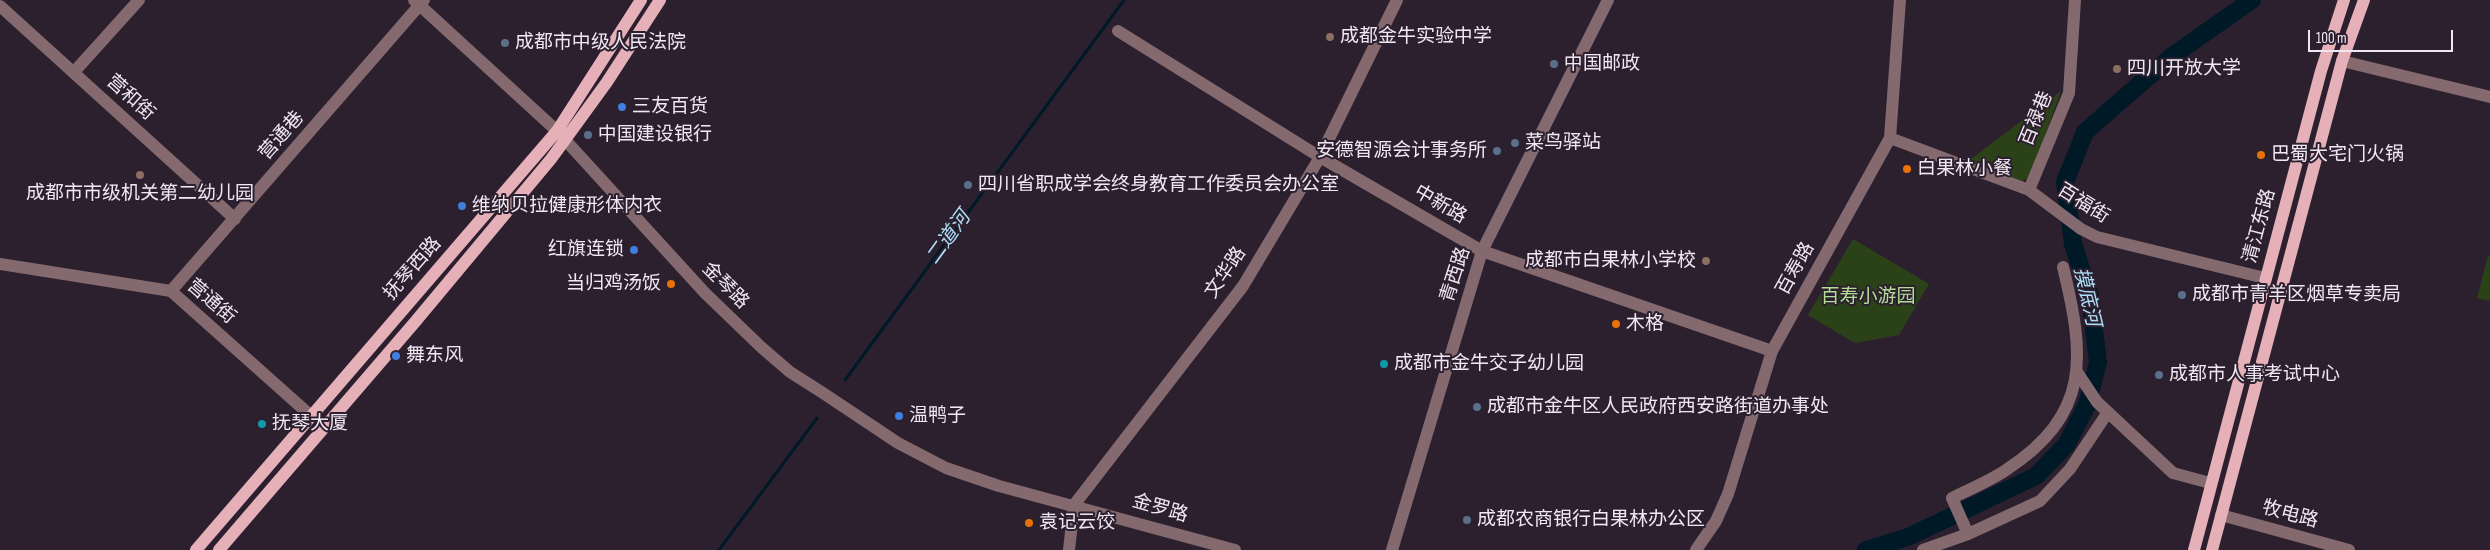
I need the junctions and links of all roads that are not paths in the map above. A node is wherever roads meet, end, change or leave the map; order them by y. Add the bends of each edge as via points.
1 (138, 0) edge
2 (641, 0) edge
3 (660, 0) edge
4 (1397, 0) edge
5 (1608, 0) edge
6 (1900, 0) edge
7 (2076, 0) edge
8 (2344, 0) edge
9 (419, 2) edge
10 (2364, 2) edge
11 (0, 6) edge
12 (1118, 30) dead end
13 (2342, 61) junction
14 (74, 72) junction
15 (2490, 97) edge
16 (561, 135) junction
17 (1890, 138) junction
18 (1320, 157) junction
19 (2029, 190) junction
20 (235, 219) junction
21 (1482, 251) junction
22 (0, 264) edge
23 (2063, 267) dead end
24 (2265, 278) junction
25 (171, 291) junction
26 (1772, 351) junction
27 (2079, 375) junction
28 (2108, 412) junction
29 (310, 415) junction
30 (2210, 483) junction
31 (1074, 505) junction
32 (2221, 515) junction
33 (1965, 529) junction
34 (196, 550) edge
35 (219, 550) edge
36 (1069, 550) edge
37 (1236, 550) edge
38 (1392, 550) edge
39 (1696, 550) edge
40 (1923, 550) edge
41 (2194, 550) edge
42 (2212, 550) edge
43 (2349, 550) edge

1 - 14 street
2 - 16 main road, 抚琴西路
3 - 16 main road, 抚琴西路 via 607,82
4 - 18 street, 文华路
5 - 21 street, 青西路
6 - 17 street, 百寿路
7 - 19 street, 百禄巷 via 2069,93
8 - 24 main road, 清江东路
9 - 16 street, 金琴路
9 - 20 street, 营通巷
10 - 13 main road, 清江东路
11 - 14 street, 营和街
12 - 18 street, 中新路
13 - 15 street
13 - 32 main road, 清江东路
14 - 20 street, 营和街
16 - 29 main road, 抚琴西路
16 - 31 street, 金琴路 via 705,293 790,372 898,443 946,468 999,486
16 - 35 main road, 抚琴西路 via 422,314
17 - 19 street, 百福街
17 - 26 street, 百寿路
18 - 21 street, 中新路
18 - 31 street, 文华路 via 1243,286
19 - 24 street, 百福街 via 2097,237
20 - 25 street, 营通巷
21 - 26 street, 中新路
21 - 38 street, 青西路
22 - 25 street, 营通街
23 - 27 street via 2075,316
24 - 30 main road, 清江东路
25 - 29 street, 营通街
26 - 39 street, 百寿路 via 1728,494 1716,521
27 - 28 street
27 - 33 street via 2059,422 2039,446 2005,471 1952,498
28 - 30 street via 2173,473
28 - 33 street via 2070,469 2040,501
29 - 34 main road, 抚琴西路
30 - 41 main road, 清江东路
31 - 36 street
31 - 37 street, 金罗路
32 - 42 main road, 清江东路
32 - 43 street, 牧电路
33 - 40 street

